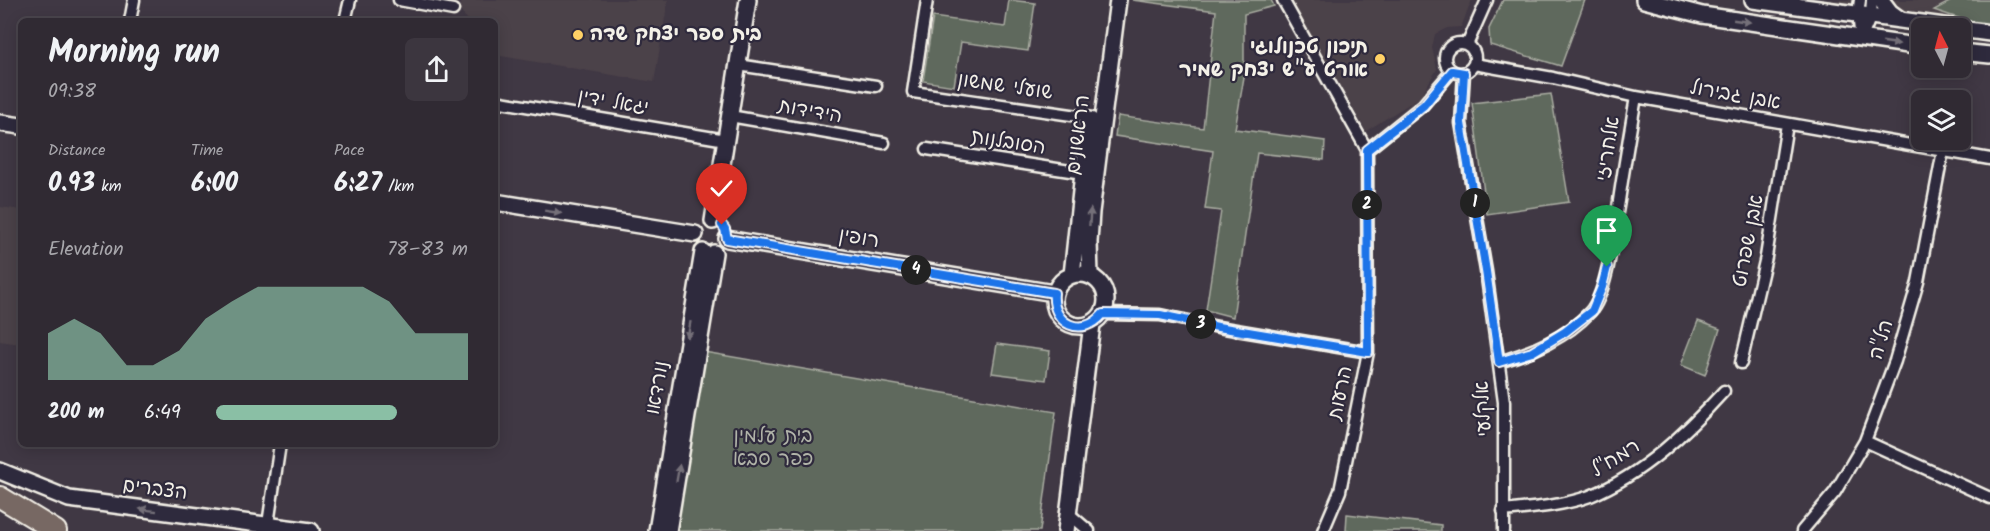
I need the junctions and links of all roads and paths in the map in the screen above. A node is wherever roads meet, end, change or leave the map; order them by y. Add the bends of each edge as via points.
1 (134, 0) edge
2 (350, 0) edge
3 (399, 0) edge
4 (748, 0) edge
5 (927, 0) edge
6 (1109, 0) edge
7 (1118, 0) edge
8 (1283, 0) edge
9 (1644, 0) edge
10 (1753, 0) edge
11 (1850, 0) edge
12 (1872, 0) edge
13 (1881, 0) edge
14 (1488, 2) edge
15 (453, 10) dead end
16 (1863, 10) edge
17 (1831, 11) junction
18 (131, 18) edge
19 (346, 18) edge
20 (1901, 20) junction
21 (1911, 22) edge
22 (1971, 30) edge
23 (1990, 33) edge
24 (1861, 39) junction
25 (1467, 45) junction
26 (1911, 46) edge
27 (1971, 53) edge
28 (1990, 54) edge
29 (1474, 64) junction
30 (738, 65) junction
31 (1452, 71) junction
32 (1464, 73) junction
33 (876, 86) dead end
34 (1636, 97) junction
35 (498, 102) edge
36 (730, 116) junction
37 (1092, 118) junction
38 (0, 123) edge
39 (1787, 124) junction
40 (18, 126) edge
41 (726, 140) junction
42 (884, 143) dead end
43 (927, 148) dead end
44 (1367, 150) junction
45 (1943, 152) junction
46 (1990, 159) edge
47 (1083, 173) junction
48 (498, 202) edge
49 (713, 221) junction
50 (695, 234) junction
51 (727, 239) junction
52 (708, 252) junction
53 (1072, 275) junction
54 (1090, 276) junction
55 (1054, 293) junction
56 (1098, 319) junction
57 (1368, 352) junction
58 (1499, 362) junction
59 (1741, 363) dead end
60 (1724, 391) dead end
61 (1865, 441) junction
62 (280, 447) edge
63 (0, 471) edge
64 (0, 497) edge
65 (1990, 498) edge
66 (0, 507) edge
67 (1503, 511) junction
68 (1068, 513) junction
69 (268, 524) junction
70 (48, 531) edge
71 (56, 531) edge
72 (311, 531) edge
73 (657, 531) edge
74 (668, 531) edge
75 (1066, 531) edge
76 (1089, 531) edge
77 (1323, 531) edge
78 (1504, 531) edge
79 (1802, 531) edge

1 - 18 street
2 - 19 street
3 - 15 street
4 - 30 street
5 - 37 street, שועלי שמשון via 913,92
6 - 37 street, הראשונים
54 -> 7 street, הראשונים via 1091,212
8 - 44 street, הרעות
9 -> 24 street via 1702,15
10 - 17 street
11 - 17 street
12 - 16 street
13 - 20 street
14 - 25 street
16 - 17 street
16 - 20 street
16 - 24 street
20 - 21 street
22 - 23 street
24 -> 26 street
25 - 29 street via 1473,52
25 - 31 street via 1456,44 1446,51 1445,61
27 - 28 street
29 - 32 street
29 - 34 street, אבן גבירול
30 - 33 street
30 - 36 street
31 - 32 street
31 - 44 street via 1424,105
32 - 58 street, אלקלעי via 1461,123
34 - 39 street, אבן גבירול
34 - 58 street, אלחריזי via 1611,246 1592,311 1532,352
35 - 41 street, יגאל ידין
36 - 41 street
36 - 42 street, הידידות
37 - 47 street, הראשונים
38 - 40 street
39 - 45 street, אבן גבירול
39 - 59 street, אבן שפרוט via 1766,256
41 - 49 street
43 - 47 street, הסובלנות
44 - 57 street, הרעות
45 - 46 street, אבן גבירול
45 - 61 street, הל"ה via 1918,282 1895,361
47 - 53 street, הראשונים
48 -> 50 street
49 - 50 street via 699,226
49 - 51 street via 725,229
50 - 52 street via 696,244
51 - 52 street via 723,248
51 - 55 street, רופין
52 -> 73 street, נורדאו
74 -> 52 street, נורדאו
53 - 54 street
53 - 55 street
54 - 56 street via 1098,280 1106,296
55 - 56 street via 1053,302 1060,318 1084,327
56 - 57 street via 1160,315
56 - 68 street
57 - 77 street, הרעות via 1340,491
58 - 67 street, אלקלעי via 1504,402
60 - 67 street, רמח"ל via 1669,445 1624,478 1589,496
61 - 65 street
61 - 79 street, הל"ה via 1835,492
62 - 69 street
69 -> 63 street, הצברים via 69,500
64 - 71 highway
66 - 70 highway
67 - 78 street, אלקלעי
68 - 75 street
68 - 76 street
69 - 72 street, הצברים

